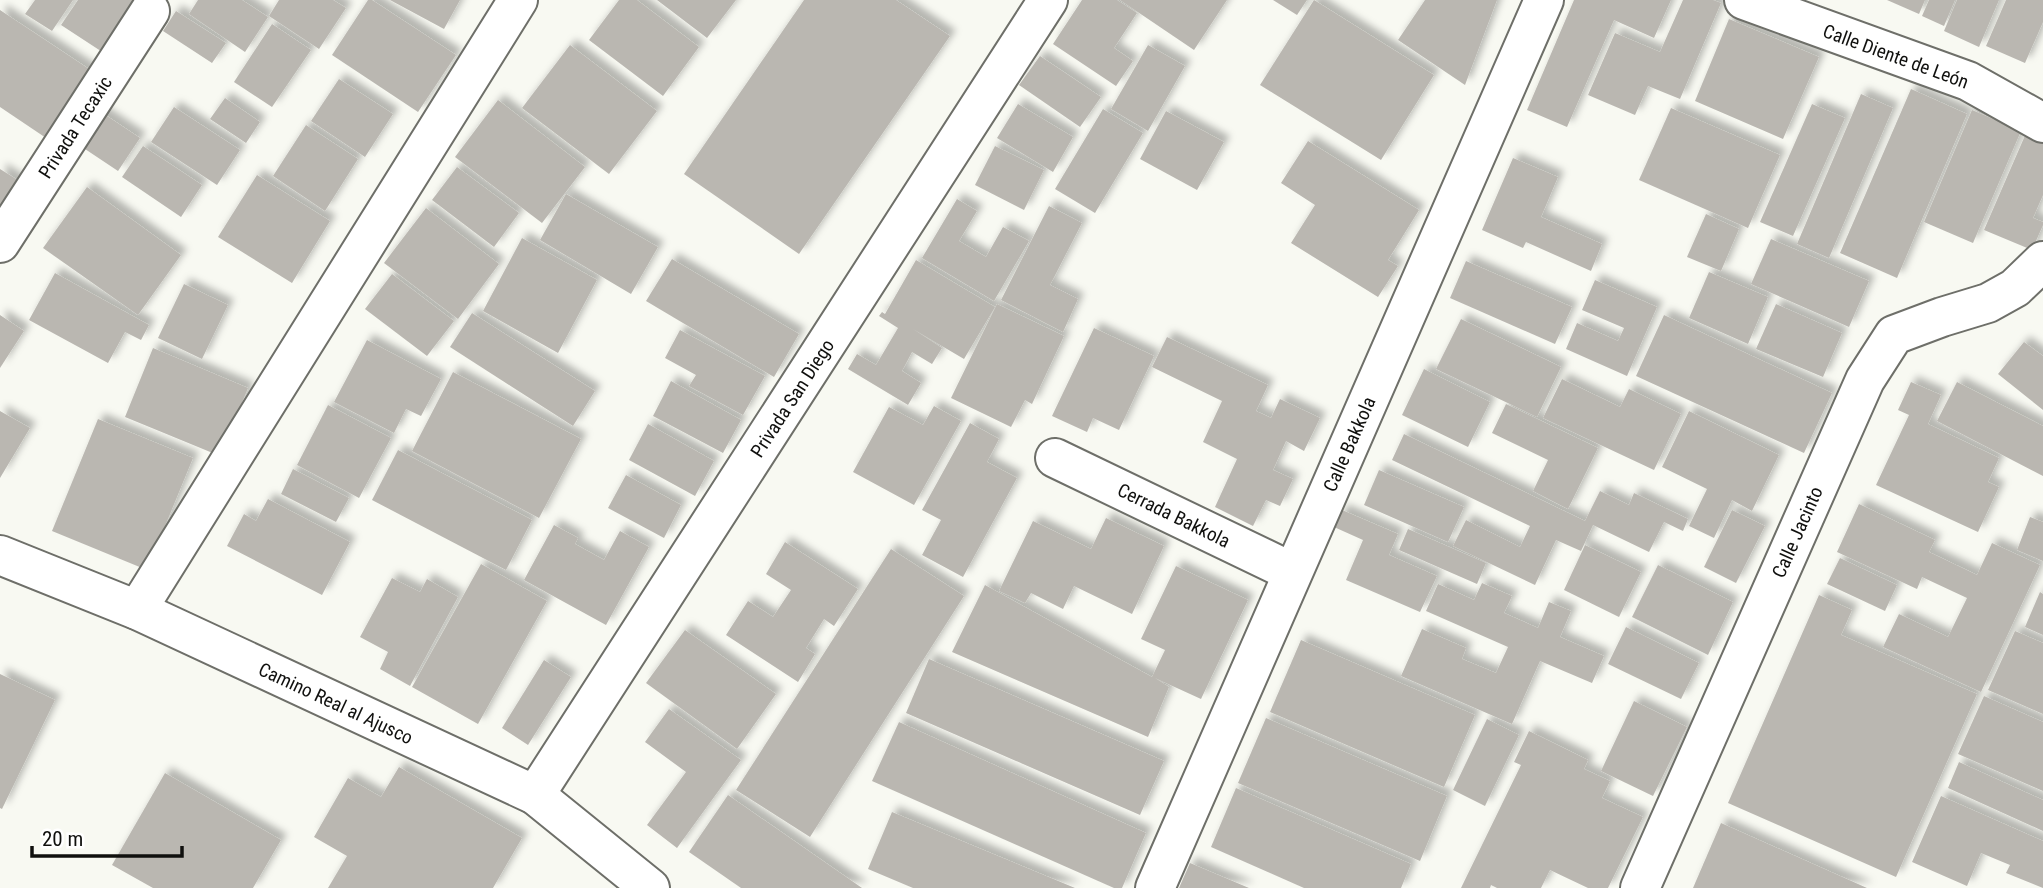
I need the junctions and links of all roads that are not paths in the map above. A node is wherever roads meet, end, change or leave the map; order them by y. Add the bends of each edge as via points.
1 (518, 0) edge
2 (1048, 0) edge
3 (1544, 0) edge
4 (1744, 0) edge
5 (150, 12) dead end
6 (2043, 123) edge
7 (0, 243) edge
8 (2043, 261) edge
9 (1055, 458) dead end
10 (0, 555) edge
11 (1292, 572) junction
12 (137, 610) junction
13 (535, 795) junction
14 (650, 888) edge
15 (1155, 888) edge
16 (1640, 888) edge

1 - 12 street
2 - 13 street, Privada San Diego
3 - 11 street, Calle Bakkola
4 - 6 street, Calle Diente de León via 1968,81
5 - 7 street, Privada Tecaxic
8 - 16 street, Calle Jacinto via 2015,288 1988,303 1895,335 1865,380
9 - 11 street, Cerrada Bakkola
10 - 12 street, Camino Real al Ajusco
11 - 15 street, Calle Bakkola
12 - 13 street, Camino Real al Ajusco
13 - 14 street, Camino Real al Ajusco

